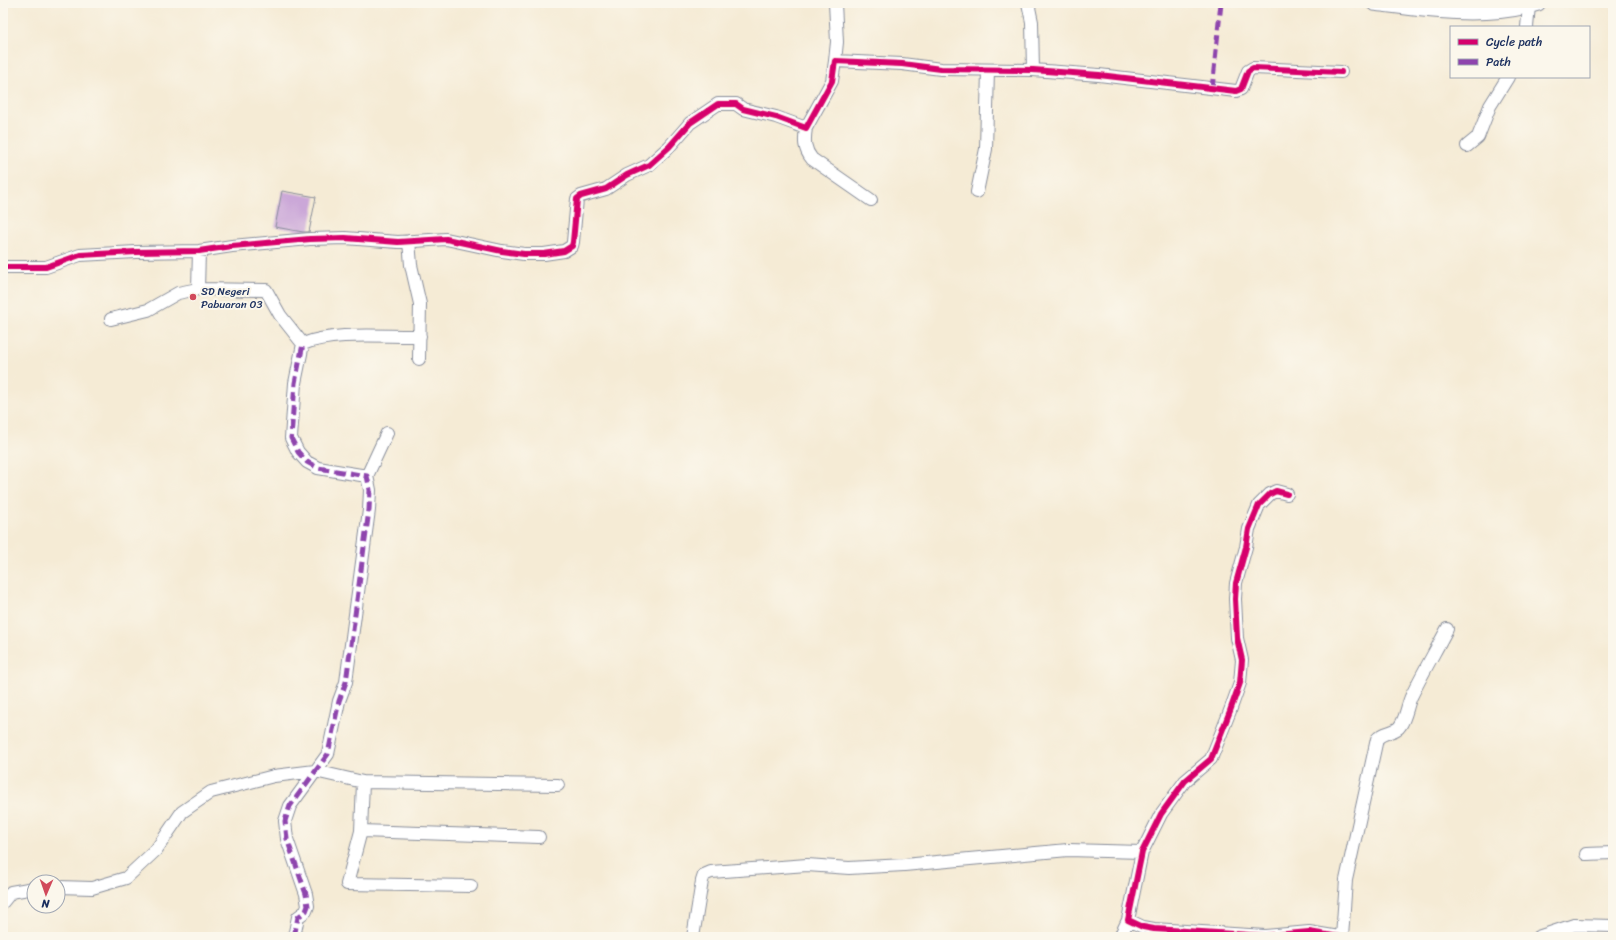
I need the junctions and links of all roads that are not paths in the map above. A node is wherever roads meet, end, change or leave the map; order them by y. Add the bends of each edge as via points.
1 (835, 3) edge
2 (1028, 3) edge
3 (1374, 3) edge
4 (1533, 4) edge
5 (1527, 26) edge
6 (835, 61) junction
7 (988, 70) junction
8 (1033, 70) junction
9 (1341, 72) dead end
10 (1507, 78) edge
11 (806, 128) junction
12 (1467, 146) dead end
13 (976, 192) dead end
14 (871, 200) dead end
15 (409, 241) junction
16 (199, 251) junction
17 (3, 267) edge
18 (198, 289) junction
19 (111, 319) dead end
20 (420, 336) junction
21 (303, 344) junction
22 (419, 359) dead end
23 (387, 433) dead end
24 (367, 476) junction
25 (1287, 494) dead end
26 (1447, 629) dead end
27 (315, 771) junction
28 (363, 782) junction
29 (558, 785) dead end
30 (360, 831) junction
31 (539, 837) dead end
32 (1142, 852) junction
33 (1586, 854) dead end
34 (1613, 854) edge
35 (471, 886) dead end
36 (66, 887) edge
37 (26, 889) edge
38 (3, 902) edge
39 (1128, 920) junction
40 (1613, 926) edge
41 (294, 937) edge
42 (693, 937) edge
43 (1120, 937) edge
44 (1339, 937) edge
45 (1342, 937) edge
46 (1538, 937) edge

1 - 6 street
2 - 8 street via 1032,22
3 - 4 street via 1465,13 1493,12
4 - 5 street
6 - 7 street
6 - 11 street via 832,81
7 - 8 street
7 - 13 street via 986,149
8 - 9 street via 1116,76 1236,91 1241,89 1248,71 1253,68
10 - 12 street via 1490,106 1478,136
11 - 14 street via 805,144 812,159
11 - 15 street via 736,104 718,104 690,123 649,165 606,189 579,197 572,246 564,251 524,254 446,239
15 - 16 street via 310,239
15 - 20 street via 411,265 420,304
16 - 17 street via 80,255 46,267
16 - 18 street
18 - 19 street via 178,293 148,310
18 - 21 street via 266,290 280,315
20 - 21 street via 349,337 313,340
20 - 22 street
21 - 24 street via 296,383 291,438 307,462 318,468
23 - 24 street
24 - 27 street via 370,490 369,510 346,682 339,701 328,754
25 - 32 street via 1276,491 1270,494 1259,505 1249,529 1235,590 1237,638 1242,660 1240,683 1218,744 1211,759 1185,781 1161,814
26 - 45 street via 1406,707 1401,726 1397,730 1384,733 1377,740 1346,880
27 - 28 street
27 - 36 street via 274,776 211,792 182,812 156,850 126,878 92,888
27 - 41 street via 290,806 285,821 287,839 308,906 298,917
28 - 29 street
28 - 30 street
30 - 31 street
30 - 35 street via 347,884
32 - 39 street
32 - 42 street via 1068,850 904,865 849,868 807,865 711,872 704,875 702,881
33 - 34 street
37 - 38 street via 11,892
39 - 43 street
39 - 44 street via 1154,929 1265,936 1309,932
40 - 46 street via 1574,924

